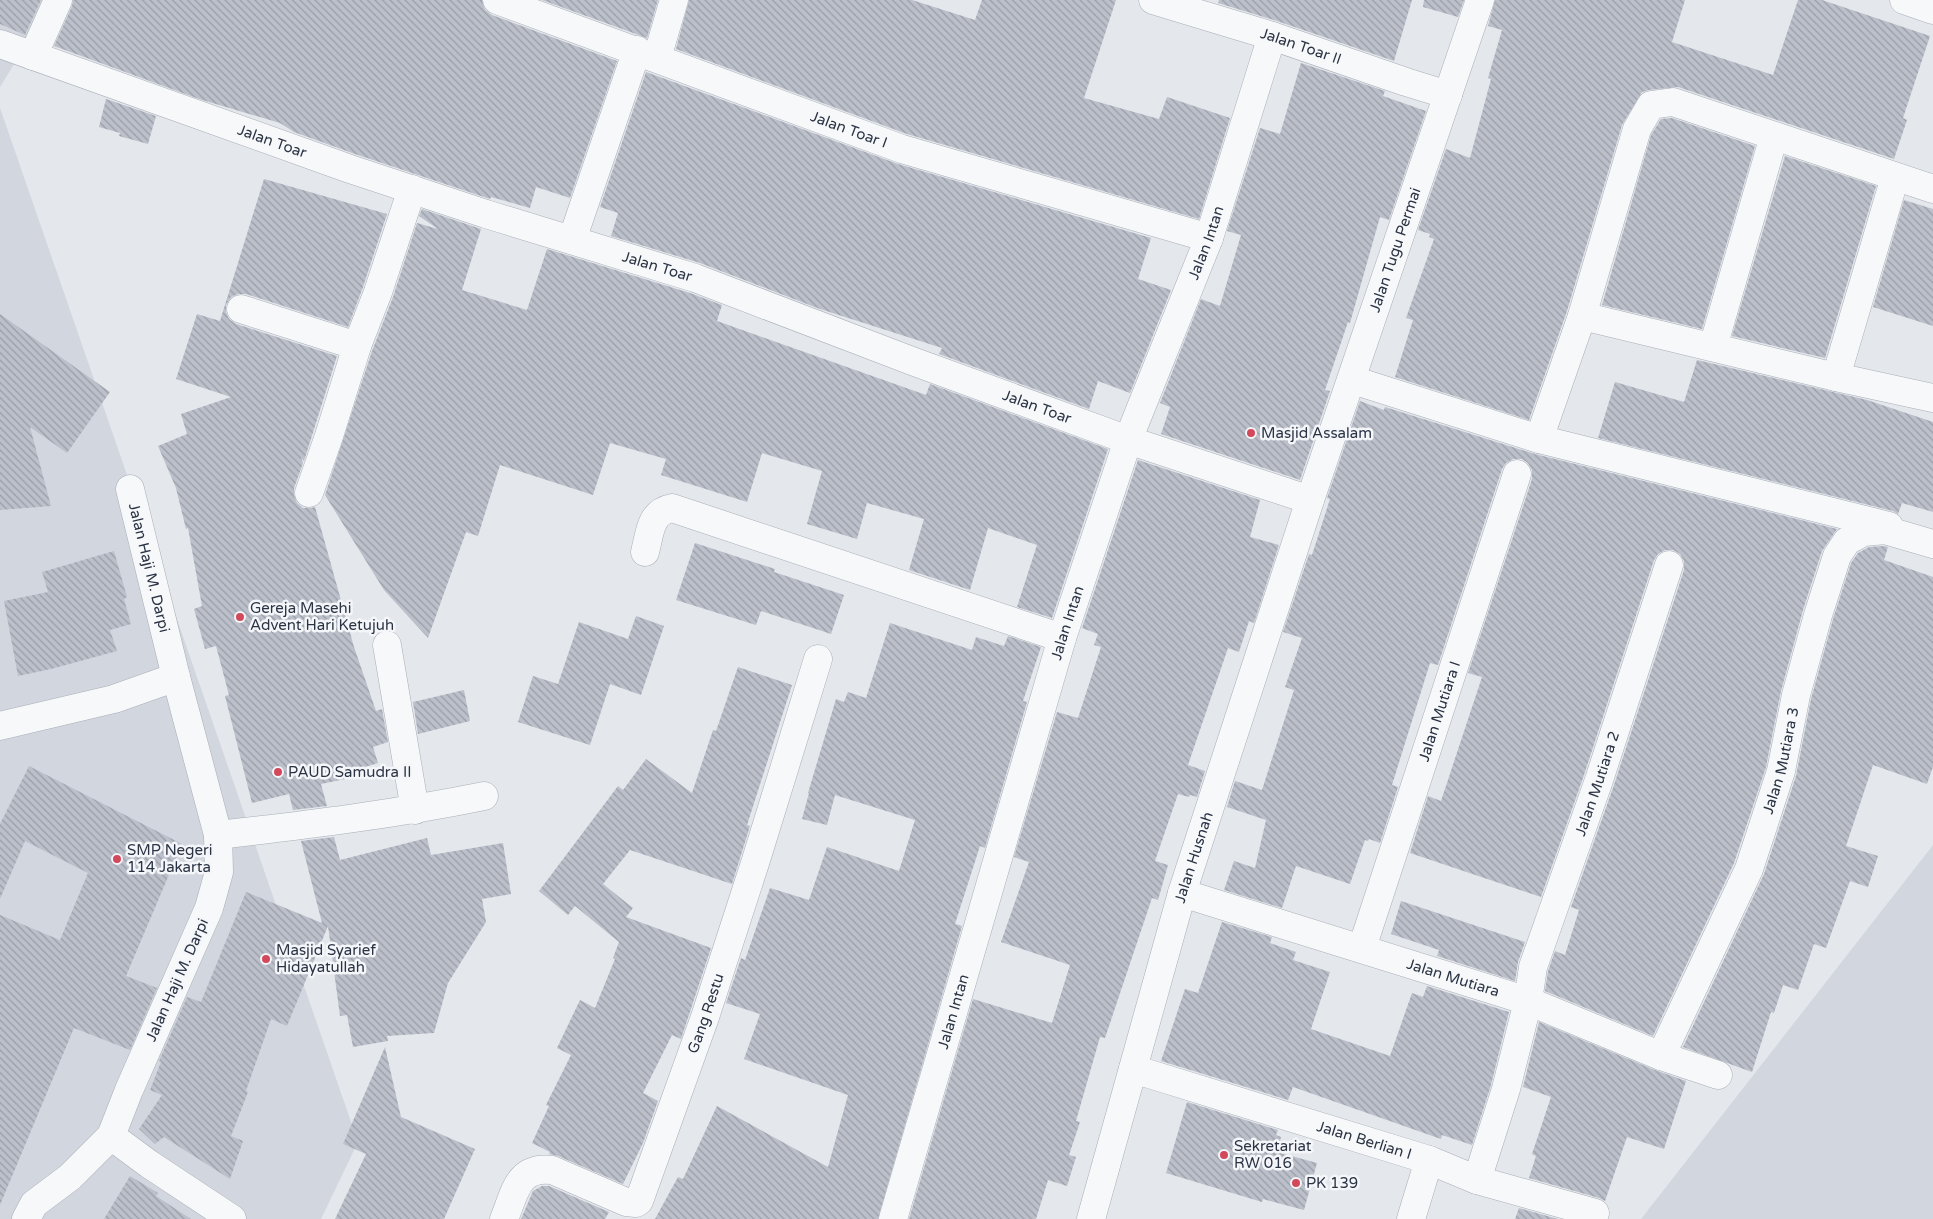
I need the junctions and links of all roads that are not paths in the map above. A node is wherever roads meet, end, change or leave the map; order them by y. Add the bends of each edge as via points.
1 (58, 0) edge
2 (497, 0) edge
3 (674, 0) edge
4 (1153, 0) edge
5 (1480, 0) edge
6 (1904, 0) edge
7 (1933, 10) edge
8 (1272, 36) junction
9 (0, 44) edge
10 (647, 54) junction
11 (32, 56) junction
12 (1448, 95) junction
13 (1774, 136) junction
14 (1895, 176) junction
15 (412, 189) junction
16 (1933, 189) edge
17 (1209, 238) junction
18 (572, 240) junction
19 (241, 309) dead end
20 (1582, 316) junction
21 (357, 346) junction
22 (1713, 348) junction
23 (1836, 377) junction
24 (1362, 383) dead end
25 (1933, 398) edge
26 (1539, 439) junction
27 (1128, 440) junction
28 (1518, 474) dead end
29 (130, 488) dead end
30 (309, 493) dead end
31 (1310, 500) junction
32 (1933, 536) edge
33 (1933, 544) edge
34 (645, 552) dead end
35 (1669, 566) dead end
36 (1062, 638) junction
37 (387, 645) dead end
38 (818, 659) dead end
39 (176, 677) junction
40 (0, 726) edge
41 (484, 796) dead end
42 (416, 810) junction
43 (218, 835) junction
44 (1182, 893) junction
45 (1362, 948) junction
46 (1528, 1001) junction
47 (1661, 1056) junction
48 (1133, 1069) junction
49 (1718, 1075) dead end
50 (111, 1136) junction
51 (1429, 1160) junction
52 (1477, 1180) junction
53 (645, 1211) edge
54 (1595, 1213) dead end
55 (26, 1219) edge
56 (232, 1219) edge
57 (504, 1219) edge
58 (893, 1219) edge
59 (1091, 1219) edge
60 (1411, 1219) edge

1 - 11 street
2 - 10 street, Jalan Toar I
3 - 10 street
4 - 8 street, Jalan Toar II
5 - 12 street, Jalan Tugu Permai
6 - 7 street
8 - 12 street, Jalan Toar II
8 - 17 street, Jalan Intan
9 - 11 street, Jalan Toar
10 - 17 street, Jalan Toar I via 902,149
10 - 18 street
11 - 15 street, Jalan Toar
12 - 31 street, Jalan Tugu Permai
13 - 14 street
13 - 20 street via 1672,102 1651,105 1638,129
13 - 22 street
14 - 16 street
14 - 23 street
15 - 18 street, Jalan Toar
15 - 21 street
17 - 27 street, Jalan Intan
18 - 27 street, Jalan Toar via 695,278
19 - 21 street
20 - 22 street
20 - 26 street
21 - 30 street
22 - 23 street
23 - 25 street
24 - 26 street
26 - 32 street
27 - 31 street, Jalan Toar
27 - 36 street, Jalan Intan
28 - 45 street, Jalan Mutiara I
29 - 39 street, Jalan Haji M. Darpi
31 - 44 street, Jalan Husnah
33 - 47 street, Jalan Mutiara 3 via 1885,530 1864,532 1847,541 1838,556 1796,695 1781,771 1749,869
34 - 36 street via 655,516 672,508
35 - 46 street, Jalan Mutiara 2 via 1533,967
36 - 58 street, Jalan Intan
37 - 42 street
38 - 53 street, Gang Restu via 708,1007 639,1202
39 - 40 street via 114,699
39 - 43 street, Jalan Haji M. Darpi
41 - 42 street
42 - 43 street
43 - 50 street, Jalan Haji M. Darpi via 219,872 209,908
44 - 45 street, Jalan Mutiara
44 - 48 street, Jalan Husnah
45 - 46 street, Jalan Mutiara
46 - 47 street, Jalan Mutiara
46 - 52 street, Jalan Mutiara 2 via 1506,1089
47 - 49 street, Jalan Mutiara
48 - 51 street, Jalan Berlian I
48 - 59 street, Jalan Husnah
50 - 55 street via 70,1177 34,1204
50 - 56 street
51 - 52 street, Jalan Berlian I
51 - 60 street
52 - 54 street, Jalan Berlian I
53 - 57 street, Gang Restu via 552,1170 541,1169 530,1171 521,1178

